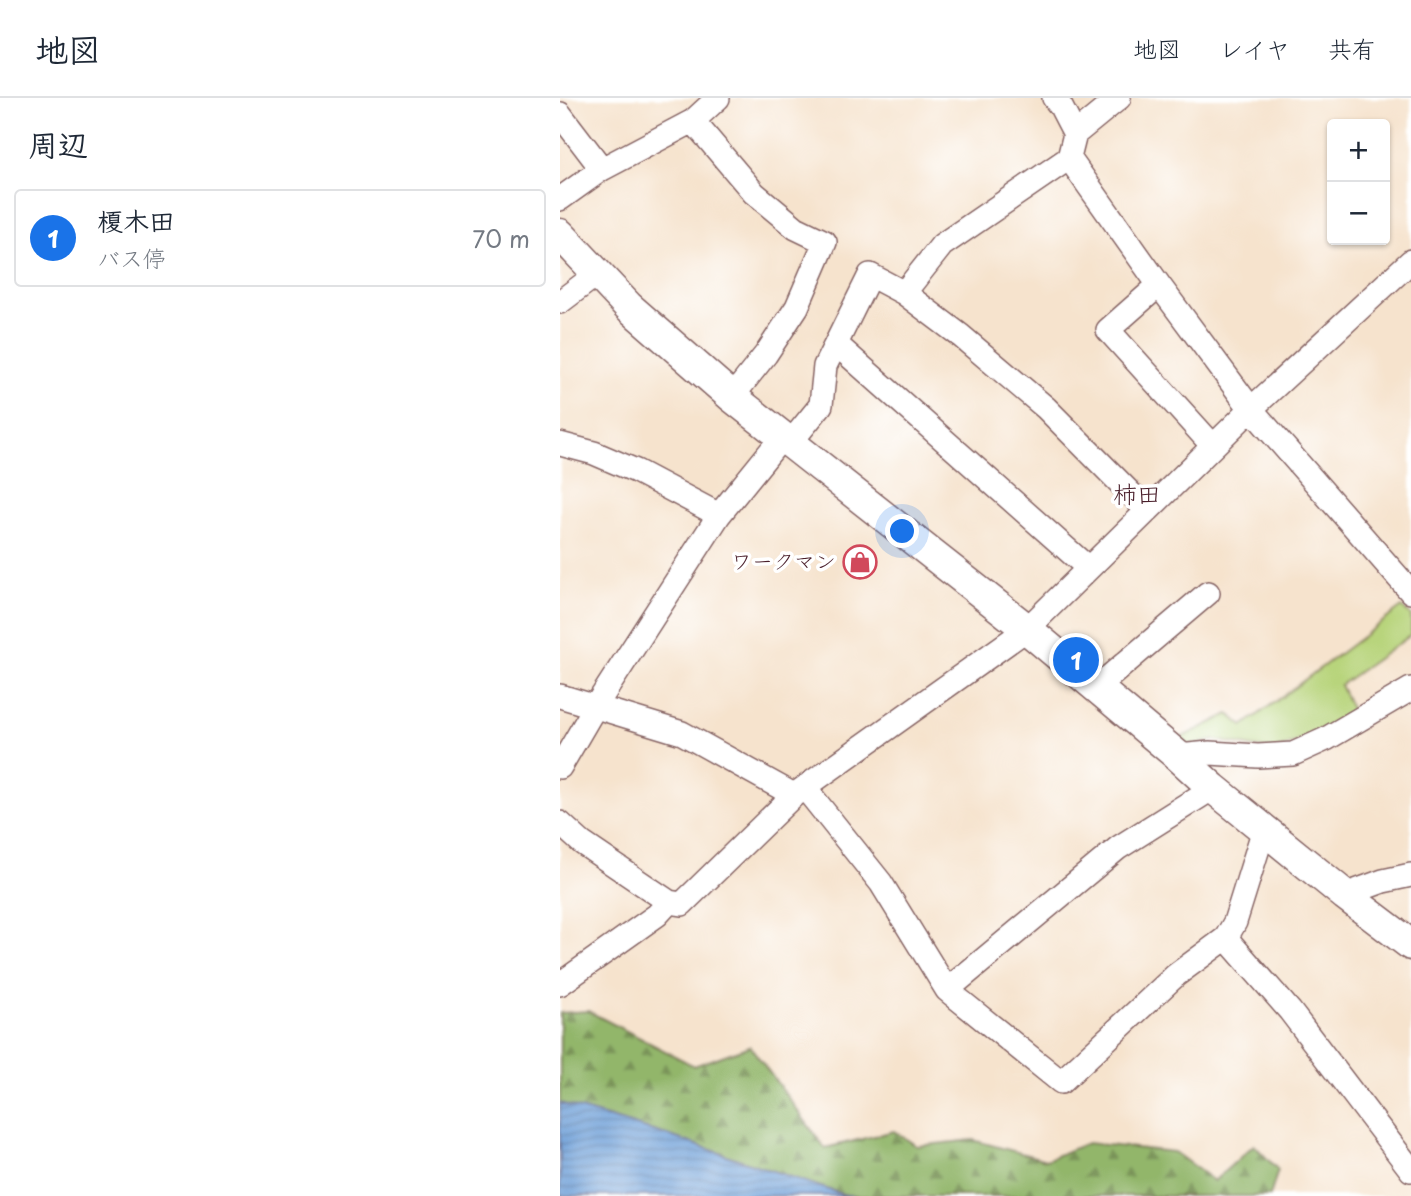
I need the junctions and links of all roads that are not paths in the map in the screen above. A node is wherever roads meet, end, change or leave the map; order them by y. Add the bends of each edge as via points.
1 (718, 98) edge
2 (1054, 98) edge
3 (1119, 98) edge
4 (560, 114) edge
5 (693, 121) junction
6 (1075, 134) junction
7 (1069, 158) junction
8 (602, 169) junction
9 (560, 199) edge
10 (560, 234) edge
11 (1411, 261) edge
12 (597, 274) junction
13 (1159, 285) junction
14 (904, 293) junction
15 (560, 302) edge
16 (836, 344) junction
17 (732, 397) junction
18 (1251, 409) junction
19 (787, 439) junction
20 (560, 444) edge
21 (1213, 446) junction
22 (1147, 510) junction
23 (719, 515) junction
24 (1088, 568) junction
25 (1411, 592) edge
26 (1208, 593) dead end
27 (1027, 629) junction
28 (1096, 688) junction
29 (1411, 689) edge
30 (560, 696) edge
31 (595, 707) junction
32 (1178, 756) junction
33 (560, 767) edge
34 (1213, 788) junction
35 (799, 791) junction
36 (560, 823) edge
37 (1264, 829) junction
38 (1411, 875) edge
39 (1345, 895) junction
40 (669, 902) junction
41 (1226, 938) junction
42 (1411, 945) edge
43 (560, 984) edge
44 (947, 990) junction
45 (1411, 1170) edge

1 - 5 street
2 - 6 street
3 - 6 street
4 - 8 street
5 - 8 street
5 - 17 street via 754,193 796,228 825,243 797,307
6 - 7 street
7 - 13 street
7 - 14 street via 942,245
8 - 9 street
10 - 12 street
11 - 18 street
12 - 15 street
12 - 17 street
13 - 18 street
13 - 21 street via 1108,330
14 - 16 street via 870,275
14 - 22 street via 1046,408
16 - 19 street via 825,366 821,405
16 - 24 street
17 - 19 street
18 - 21 street
18 - 25 street
19 - 23 street
19 - 27 street
20 - 23 street via 636,471
21 - 22 street
22 - 24 street
23 - 31 street
24 - 27 street
26 - 28 street
27 - 28 street
27 - 35 street
28 - 32 street
29 - 32 street via 1293,754
30 - 31 street
31 - 33 street
31 - 35 street via 682,733
32 - 34 street
34 - 37 street
34 - 44 street via 1118,848
35 - 40 street via 682,904
35 - 44 street via 881,883
36 - 40 street
37 - 39 street
37 - 41 street
38 - 39 street
39 - 42 street
40 - 43 street
41 - 44 street via 1176,975 1061,1082
41 - 45 street via 1290,1011

